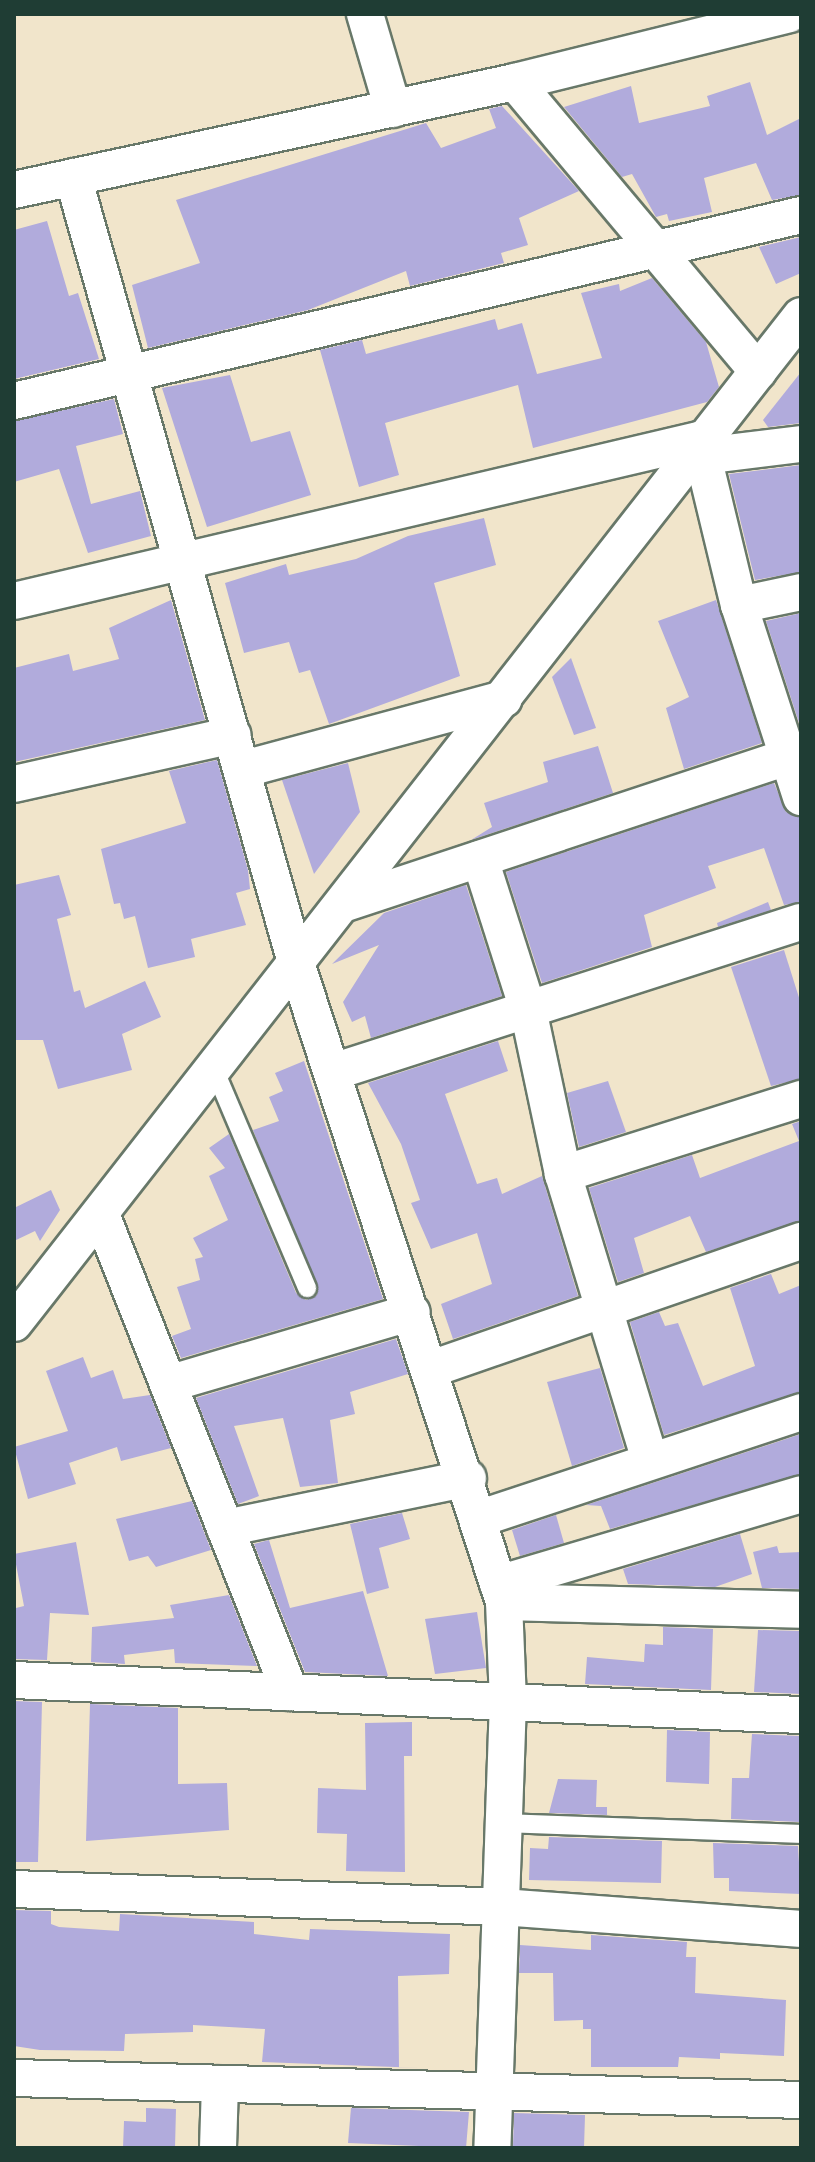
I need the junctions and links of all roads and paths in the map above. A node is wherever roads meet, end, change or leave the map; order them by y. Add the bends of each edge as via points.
1 (365, 14) edge
2 (789, 14) edge
3 (698, 25) edge
4 (515, 82) junction
5 (393, 109) junction
6 (73, 177) junction
7 (14, 190) edge
8 (801, 215) edge
9 (655, 250) junction
10 (799, 322) edge
11 (758, 372) junction
12 (131, 373) junction
13 (14, 401) edge
14 (801, 444) edge
15 (701, 448) junction
16 (184, 561) junction
17 (801, 592) edge
18 (14, 601) edge
19 (739, 605) junction
20 (504, 699) junction
21 (238, 752) junction
22 (797, 782) edge
23 (14, 784) edge
24 (480, 859) junction
25 (346, 903) junction
26 (801, 922) edge
27 (297, 966) junction
28 (528, 1009) junction
29 (215, 1071) junction
30 (333, 1072) junction
31 (801, 1099) edge
32 (563, 1174) junction
33 (102, 1217) junction
34 (801, 1241) edge
35 (307, 1288) dead end
36 (606, 1308) junction
37 (412, 1312) junction
38 (14, 1323) edge
39 (431, 1369) junction
40 (168, 1384) junction
41 (801, 1412) edge
42 (650, 1461) junction
43 (468, 1478) junction
44 (801, 1494) edge
45 (481, 1518) junction
46 (225, 1528) junction
47 (501, 1593) junction
48 (801, 1610) edge
49 (14, 1680) edge
50 (290, 1692) junction
51 (508, 1701) junction
52 (801, 1715) edge
53 (505, 1823) junction
54 (801, 1834) edge
55 (14, 1889) edge
56 (502, 1907) junction
57 (801, 1929) edge
58 (14, 2078) edge
59 (220, 2084) junction
60 (494, 2091) junction
61 (801, 2100) edge
62 (218, 2148) edge
63 (492, 2148) edge

1 - 5 street
2 - 3 street
3 - 4 street
4 - 5 street
4 - 9 street
5 - 6 street
6 - 7 street
6 - 12 street
8 - 9 street
9 - 11 street
9 - 12 street
10 - 11 street
11 - 15 street
12 - 13 street
12 - 16 street
14 - 15 street
15 - 16 street
15 - 19 street
15 - 20 street
16 - 18 street
16 - 21 street
17 - 19 street
19 - 22 street
20 - 21 street
20 - 25 street
21 - 23 street
21 - 27 street
22 - 24 street
24 - 25 street
24 - 28 street
25 - 27 street
26 - 28 street
27 - 29 street
27 - 30 street
28 - 30 street
28 - 32 street
29 - 33 street
29 - 35 lane
30 - 37 street
31 - 32 street
32 - 36 street
33 - 38 street
33 - 40 street
34 - 36 street
36 - 39 street
36 - 42 street
37 - 39 street
37 - 40 street
39 - 43 street
40 - 46 street
41 - 42 street
42 - 45 street
43 - 45 street
43 - 46 street
44 - 47 street
45 - 47 street
46 - 50 street
47 - 48 street
47 - 51 street
49 - 50 street
50 - 51 street
51 - 52 street
51 - 53 street
53 - 54 lane
53 - 56 street
55 - 56 street
56 - 57 street
56 - 60 street
58 - 59 street
59 - 60 street
59 - 62 street
60 - 61 street
60 - 63 street

